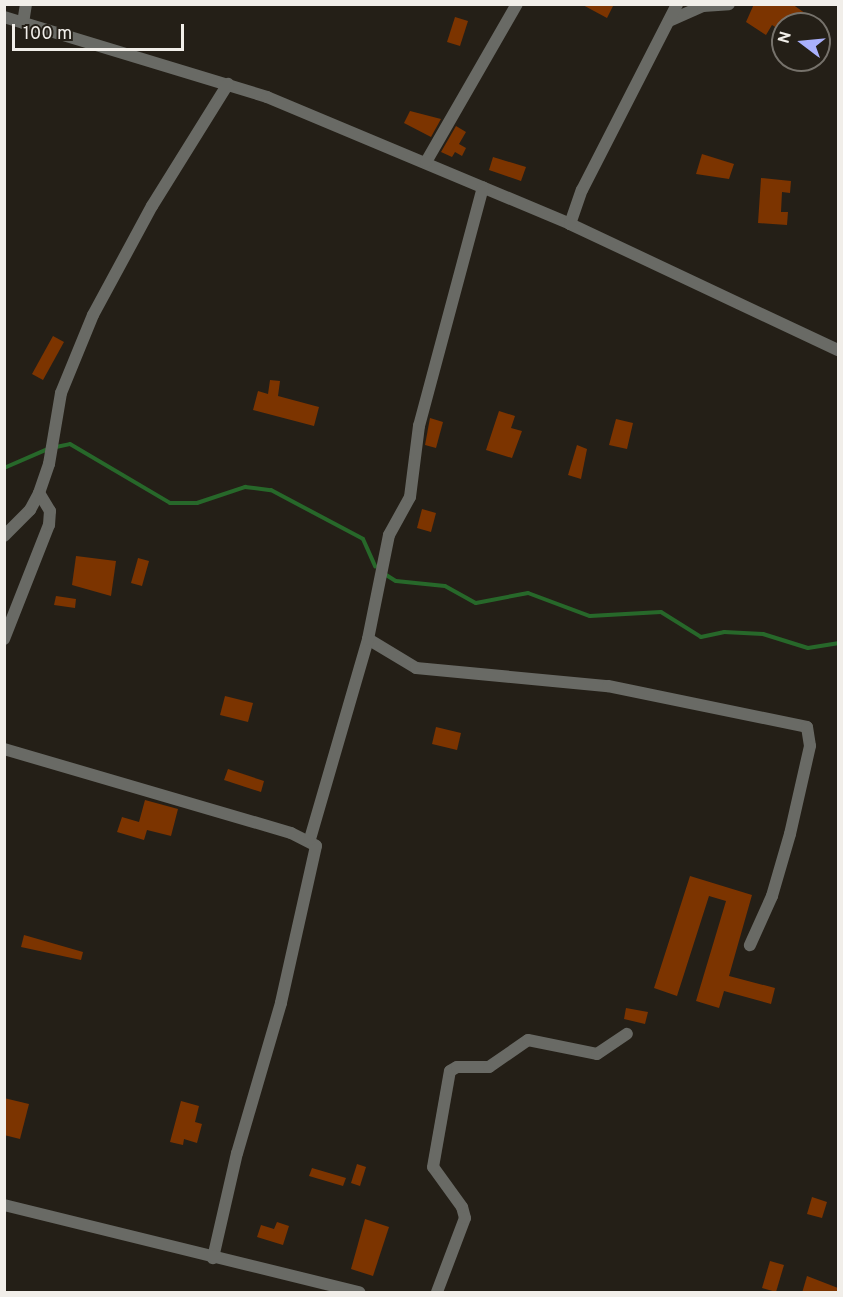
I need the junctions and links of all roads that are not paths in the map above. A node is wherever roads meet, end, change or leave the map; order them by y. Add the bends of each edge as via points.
1 (26, 4) edge
2 (517, 4) edge
3 (677, 4) edge
4 (729, 4) edge
5 (4, 17) edge
6 (669, 21) junction
7 (22, 23) junction
8 (228, 84) junction
9 (426, 162) junction
10 (483, 187) junction
11 (570, 224) junction
12 (838, 350) edge
13 (39, 493) junction
14 (4, 536) edge
15 (4, 639) edge
16 (368, 639) junction
17 (4, 749) edge
18 (310, 840) junction
19 (750, 945) dead end
20 (627, 1034) dead end
21 (4, 1205) edge
22 (213, 1258) junction
23 (359, 1293) edge
24 (437, 1293) edge

1 - 7 street
2 - 9 street
3 - 6 street
4 - 6 street via 704,6
5 - 7 street
6 - 11 street via 582,190
7 - 8 street
8 - 9 street
8 - 13 street via 152,206 79,346 61,393 49,464
9 - 10 street
10 - 11 street
10 - 16 street via 419,426 410,497 389,535 376,583
11 - 12 street
13 - 14 street via 30,510
13 - 15 street via 50,511 49,525
16 - 18 street
16 - 19 street via 416,668 608,686 807,727 810,746 790,834 772,896
17 - 18 street
18 - 22 street via 316,846 312,874
20 - 24 street via 597,1054 528,1040 489,1067 457,1067 450,1071 433,1167 462,1207 465,1218
21 - 22 street
22 - 23 street

